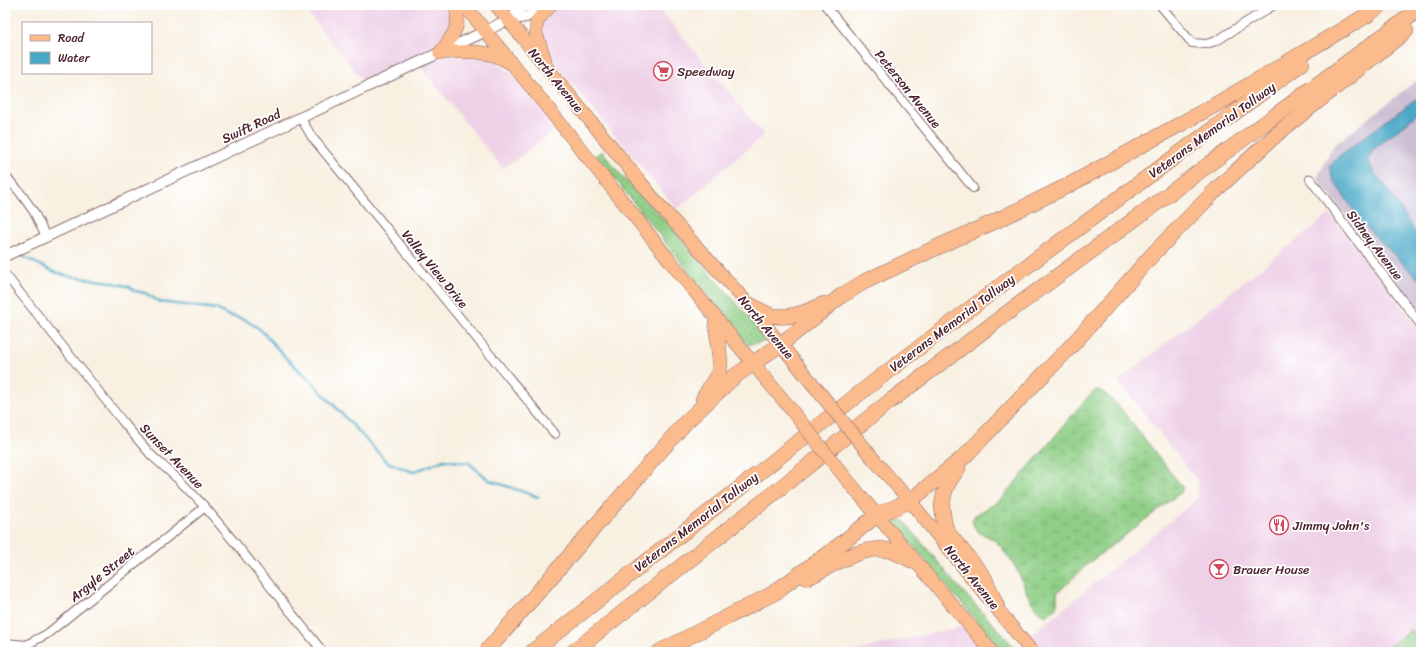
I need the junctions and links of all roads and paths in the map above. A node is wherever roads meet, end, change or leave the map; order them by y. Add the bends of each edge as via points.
1 (455, 5) edge
2 (464, 5) edge
3 (496, 5) edge
4 (527, 5) edge
5 (551, 5) edge
6 (825, 5) edge
7 (1160, 5) edge
8 (1274, 5) edge
9 (1381, 5) edge
10 (1421, 8) edge
11 (1369, 14) junction
12 (1421, 18) edge
13 (507, 20) junction
14 (486, 31) junction
15 (440, 52) junction
16 (516, 67) junction
17 (561, 85) junction
18 (300, 118) junction
19 (5, 176) edge
20 (1310, 179) dead end
21 (973, 188) dead end
22 (46, 237) junction
23 (5, 256) edge
24 (5, 274) edge
25 (841, 296) junction
26 (748, 304) junction
27 (716, 320) junction
28 (1421, 325) edge
29 (781, 344) junction
30 (754, 365) junction
31 (685, 423) junction
32 (555, 434) dead end
33 (964, 457) junction
34 (910, 501) junction
35 (205, 507) junction
36 (877, 515) junction
37 (916, 562) junction
38 (772, 594) junction
39 (997, 607) junction
40 (7, 644) edge
41 (323, 652) edge
42 (486, 652) edge
43 (532, 652) edge
44 (574, 652) edge
45 (659, 652) edge
46 (992, 652) edge
47 (1032, 652) edge

1 - 15 main road via 458,24
2 - 14 main road, North Avenue
3 - 13 main road, North Avenue
4 - 13 street, Swift Road
5 - 13 street, Swift Road via 526,17
5 - 17 main road via 538,21 536,33 544,59
6 - 21 street, Peterson Avenue
7 - 8 street via 1192,43 1206,44 1216,41
9 - 11 highway, Veterans Memorial Tollway
10 - 44 highway, Veterans Memorial Tollway via 902,392
11 - 25 highway via 1217,104 1071,184 864,282
11 - 43 highway, Veterans Memorial Tollway via 880,378
12 - 33 highway via 1278,134 1218,188
13 - 14 street, Swift Road
13 - 17 main road, North Avenue
14 - 15 street, Swift Road
14 - 16 main road, North Avenue
15 - 16 main road via 490,54
15 - 18 street, Swift Road
16 - 27 main road, North Avenue
17 - 26 main road, North Avenue via 659,205
18 - 22 street, Swift Road
18 - 32 street, Valley View Drive via 312,137
19 - 22 street via 34,212
20 - 28 street, Sidney Avenue
22 - 23 street, Swift Road
24 - 35 street, Sunset Avenue via 151,455
25 - 26 highway via 795,315 768,314
25 - 29 highway
26 - 29 main road, North Avenue
27 - 30 main road, North Avenue
27 - 31 highway via 719,372
29 - 30 highway
29 - 34 main road, North Avenue, bridge
30 - 31 highway via 735,376
30 - 36 main road, North Avenue, bridge
31 - 42 highway
33 - 34 highway
33 - 39 highway via 946,488 942,506 944,523 948,533 984,577
34 - 36 highway
34 - 39 main road, North Avenue
35 - 40 street, Argyle Street via 47,634 26,645
35 - 41 street, Sunset Avenue
36 - 37 main road, North Avenue
36 - 38 highway
37 - 38 highway via 886,550 862,552
37 - 46 main road, North Avenue
38 - 45 highway
39 - 47 main road, North Avenue

